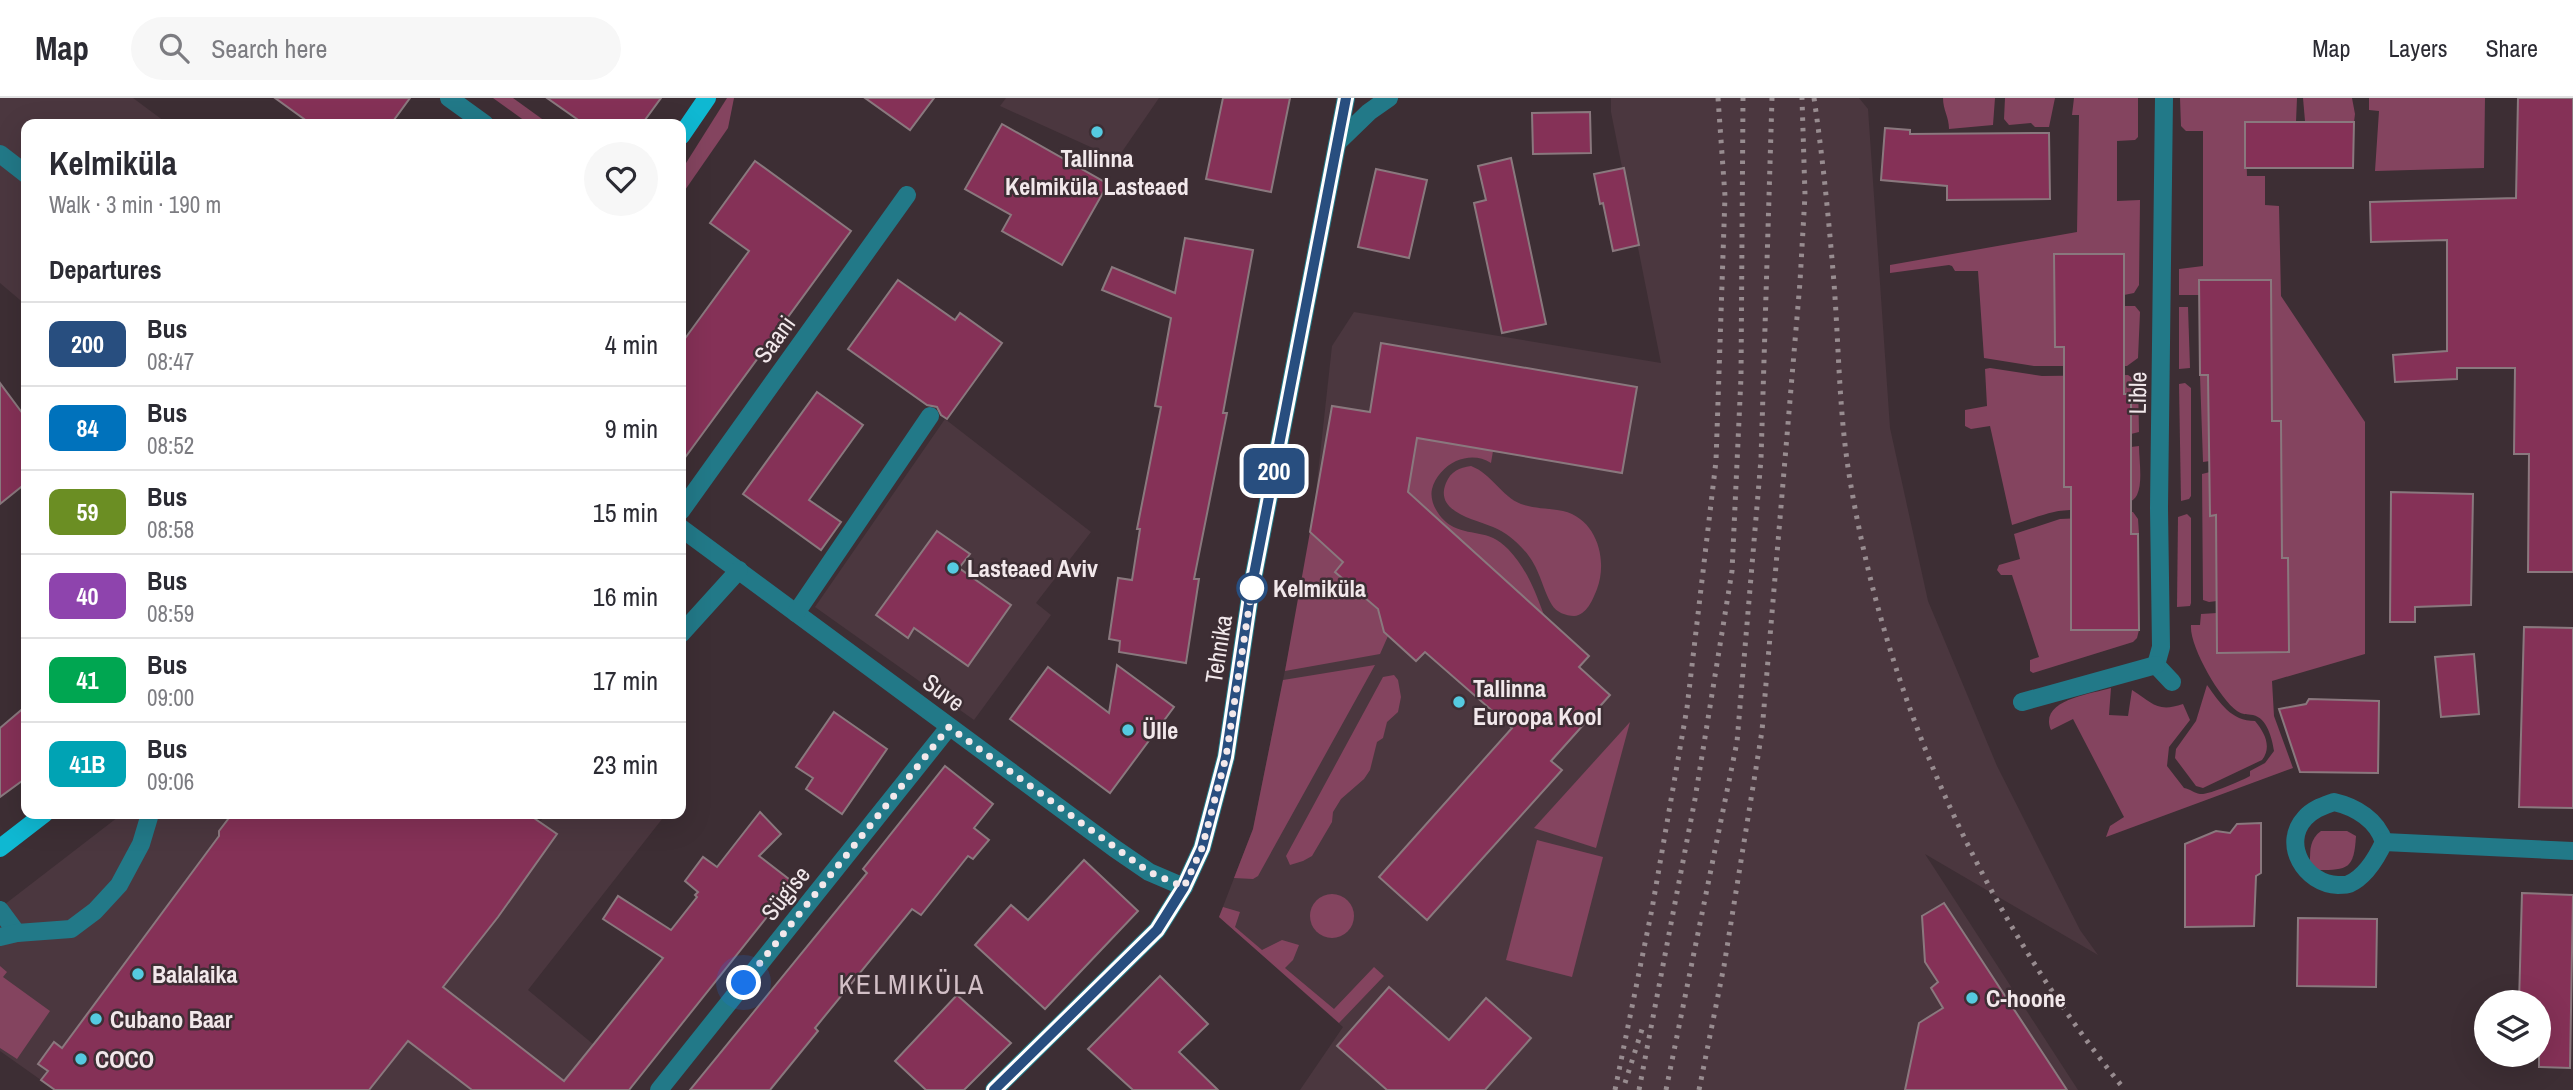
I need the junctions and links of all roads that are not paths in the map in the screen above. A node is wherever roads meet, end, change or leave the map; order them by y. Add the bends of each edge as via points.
1 (449, 98) edge
2 (707, 98) edge
3 (1346, 98) edge
4 (1389, 98) edge
5 (2164, 98) edge
6 (478, 119) edge
7 (686, 128) edge
8 (1338, 142) junction
9 (0, 154) edge
10 (21, 170) edge
11 (907, 195) dead end
12 (930, 416) dead end
13 (686, 504) edge
14 (686, 532) edge
15 (739, 570) junction
16 (796, 613) junction
17 (686, 628) edge
18 (2156, 665) junction
19 (2172, 682) dead end
20 (2022, 702) dead end
21 (949, 727) junction
22 (38, 819) edge
23 (148, 819) edge
24 (2384, 842) junction
25 (0, 848) edge
26 (2573, 851) edge
27 (1184, 887) junction
28 (0, 910) edge
29 (8, 935) edge
30 (659, 1090) edge
31 (994, 1090) edge

1 - 6 street
2 - 7 main road
3 - 8 street, Tehnika
4 - 8 street
5 - 18 street, Lible via 2161,647
8 - 27 street, Tehnika via 1251,590 1226,757 1202,848
9 - 10 street
11 - 13 street, Saani
12 - 16 street
14 - 15 street, Suve
15 - 16 street, Suve
15 - 17 street
16 - 21 street, Suve
18 - 19 street
18 - 20 street
21 - 27 street, Suve via 1149,872
21 - 30 street, Sügise
22 - 25 main road
23 - 29 street via 119,885 95,911 71,929
24 - 24 street via 2365,815 2334,802 2316,808 2303,820 2297,837 2301,866 2332,885 2348,885 2364,873
24 - 26 street
27 - 31 street, Tehnika via 1157,930
28 - 29 street

